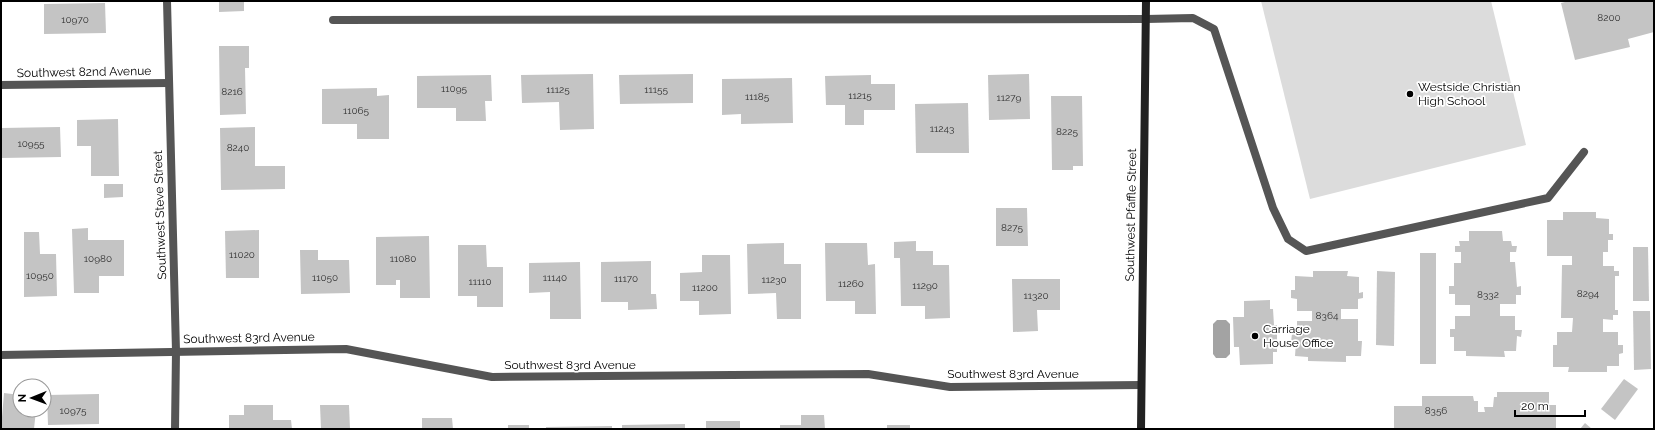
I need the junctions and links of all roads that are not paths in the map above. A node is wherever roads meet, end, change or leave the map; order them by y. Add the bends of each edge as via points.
1 (166, 1) edge
2 (1146, 1) edge
3 (1146, 19) junction
4 (333, 20) dead end
5 (168, 83) junction
6 (1, 85) edge
7 (1584, 152) dead end
8 (176, 351) junction
9 (1, 355) edge
10 (1141, 385) junction
11 (176, 429) edge
12 (1141, 429) edge

1 - 5 street, Southwest Steve Street
2 - 3 street, Southwest Pfaffle Street
3 - 4 street
3 - 7 street via 1193,18 1214,28 1273,208 1288,239 1306,251 1548,198
3 - 10 street, Southwest Pfaffle Street
5 - 6 street, Southwest 82nd Avenue
5 - 8 street, Southwest Steve Street
8 - 9 street, Southwest 83rd Avenue
8 - 10 street, Southwest 83rd Avenue via 346,349 492,377 868,374 950,387
8 - 11 street, Southwest Steve Street
10 - 12 street, Southwest Pfaffle Street

